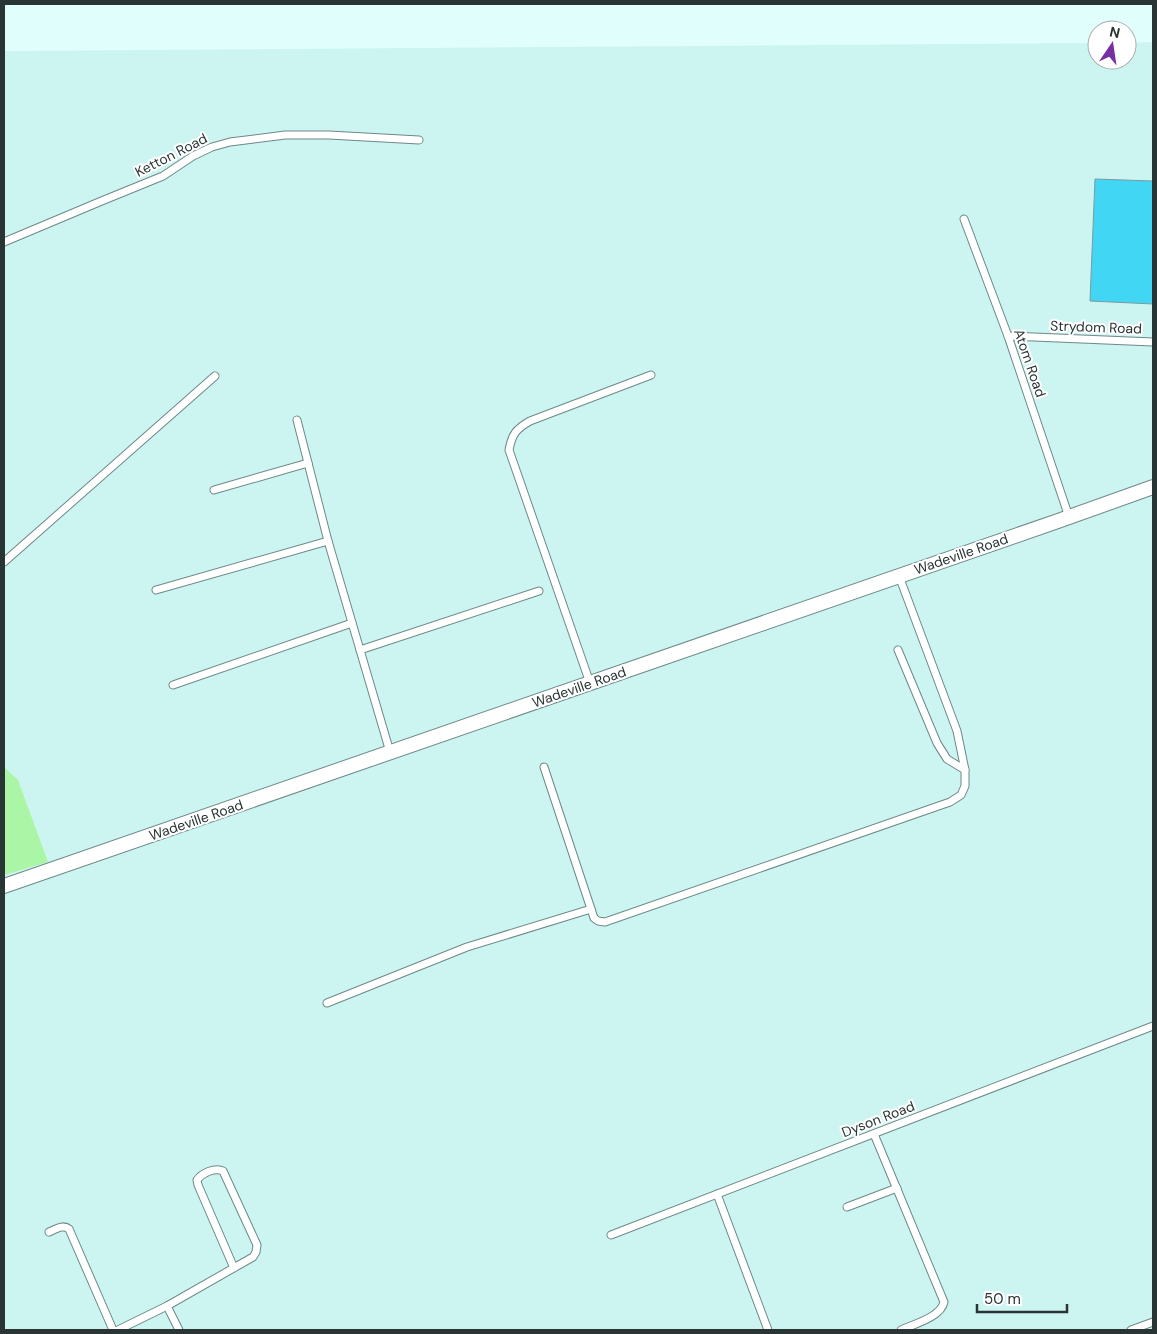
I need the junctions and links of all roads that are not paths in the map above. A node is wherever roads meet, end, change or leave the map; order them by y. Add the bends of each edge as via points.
1 (419, 140) dead end
2 (964, 219) dead end
3 (4, 242) edge
4 (1008, 336) junction
5 (1153, 342) edge
6 (651, 375) dead end
7 (216, 376) dead end
8 (297, 420) dead end
9 (308, 463) junction
10 (1153, 487) edge
11 (214, 490) dead end
12 (1068, 517) junction
13 (328, 541) junction
14 (4, 562) edge
15 (899, 576) junction
16 (156, 590) dead end
17 (539, 591) dead end
18 (352, 623) junction
19 (360, 650) junction
20 (898, 650) dead end
21 (590, 683) junction
22 (173, 685) dead end
23 (390, 752) junction
24 (544, 767) dead end
25 (965, 770) junction
26 (4, 886) edge
27 (591, 909) junction
28 (327, 1003) dead end
29 (1153, 1026) edge
30 (874, 1134) junction
31 (897, 1188) junction
32 (717, 1194) junction
33 (847, 1207) dead end
34 (49, 1232) dead end
35 (611, 1235) dead end
36 (234, 1268) junction
37 (167, 1306) junction
38 (1153, 1322) edge
39 (1142, 1328) edge
40 (113, 1330) edge
41 (118, 1330) edge
42 (179, 1330) edge
43 (768, 1330) edge
44 (901, 1330) edge
45 (1131, 1330) edge

1 - 3 lane, Ketton Road via 285,135 230,142 193,156 163,176
2 - 4 lane, Atom Road
4 - 5 lane, Strydom Road
4 - 12 lane, Atom Road
6 - 21 lane via 530,421 516,430 511,439 509,450
7 - 14 lane
8 - 9 lane
9 - 11 lane
9 - 13 lane
10 - 12 street, Wadeville Road
12 - 15 street, Wadeville Road
13 - 16 lane
13 - 18 lane
15 - 21 street, Wadeville Road
15 - 25 lane via 957,730
17 - 19 lane
18 - 19 lane
18 - 22 lane
19 - 23 lane
20 - 25 lane via 937,743 947,759
21 - 23 street, Wadeville Road
23 - 26 street, Wadeville Road
24 - 27 lane
25 - 27 lane via 965,786 961,795 950,802 605,922 594,918
27 - 28 lane via 467,948
29 - 30 lane, Dyson Road
30 - 31 lane
30 - 32 lane, Dyson Road
31 - 33 lane
31 - 44 lane via 944,1302 937,1314
32 - 35 lane, Dyson Road
32 - 43 lane
34 - 40 lane via 63,1227 69,1229
36 - 36 lane via 253,1257 256,1245 223,1171 219,1169 200,1177 198,1185
36 - 37 lane
37 - 41 lane
37 - 42 lane
38 - 39 lane
39 - 45 lane

